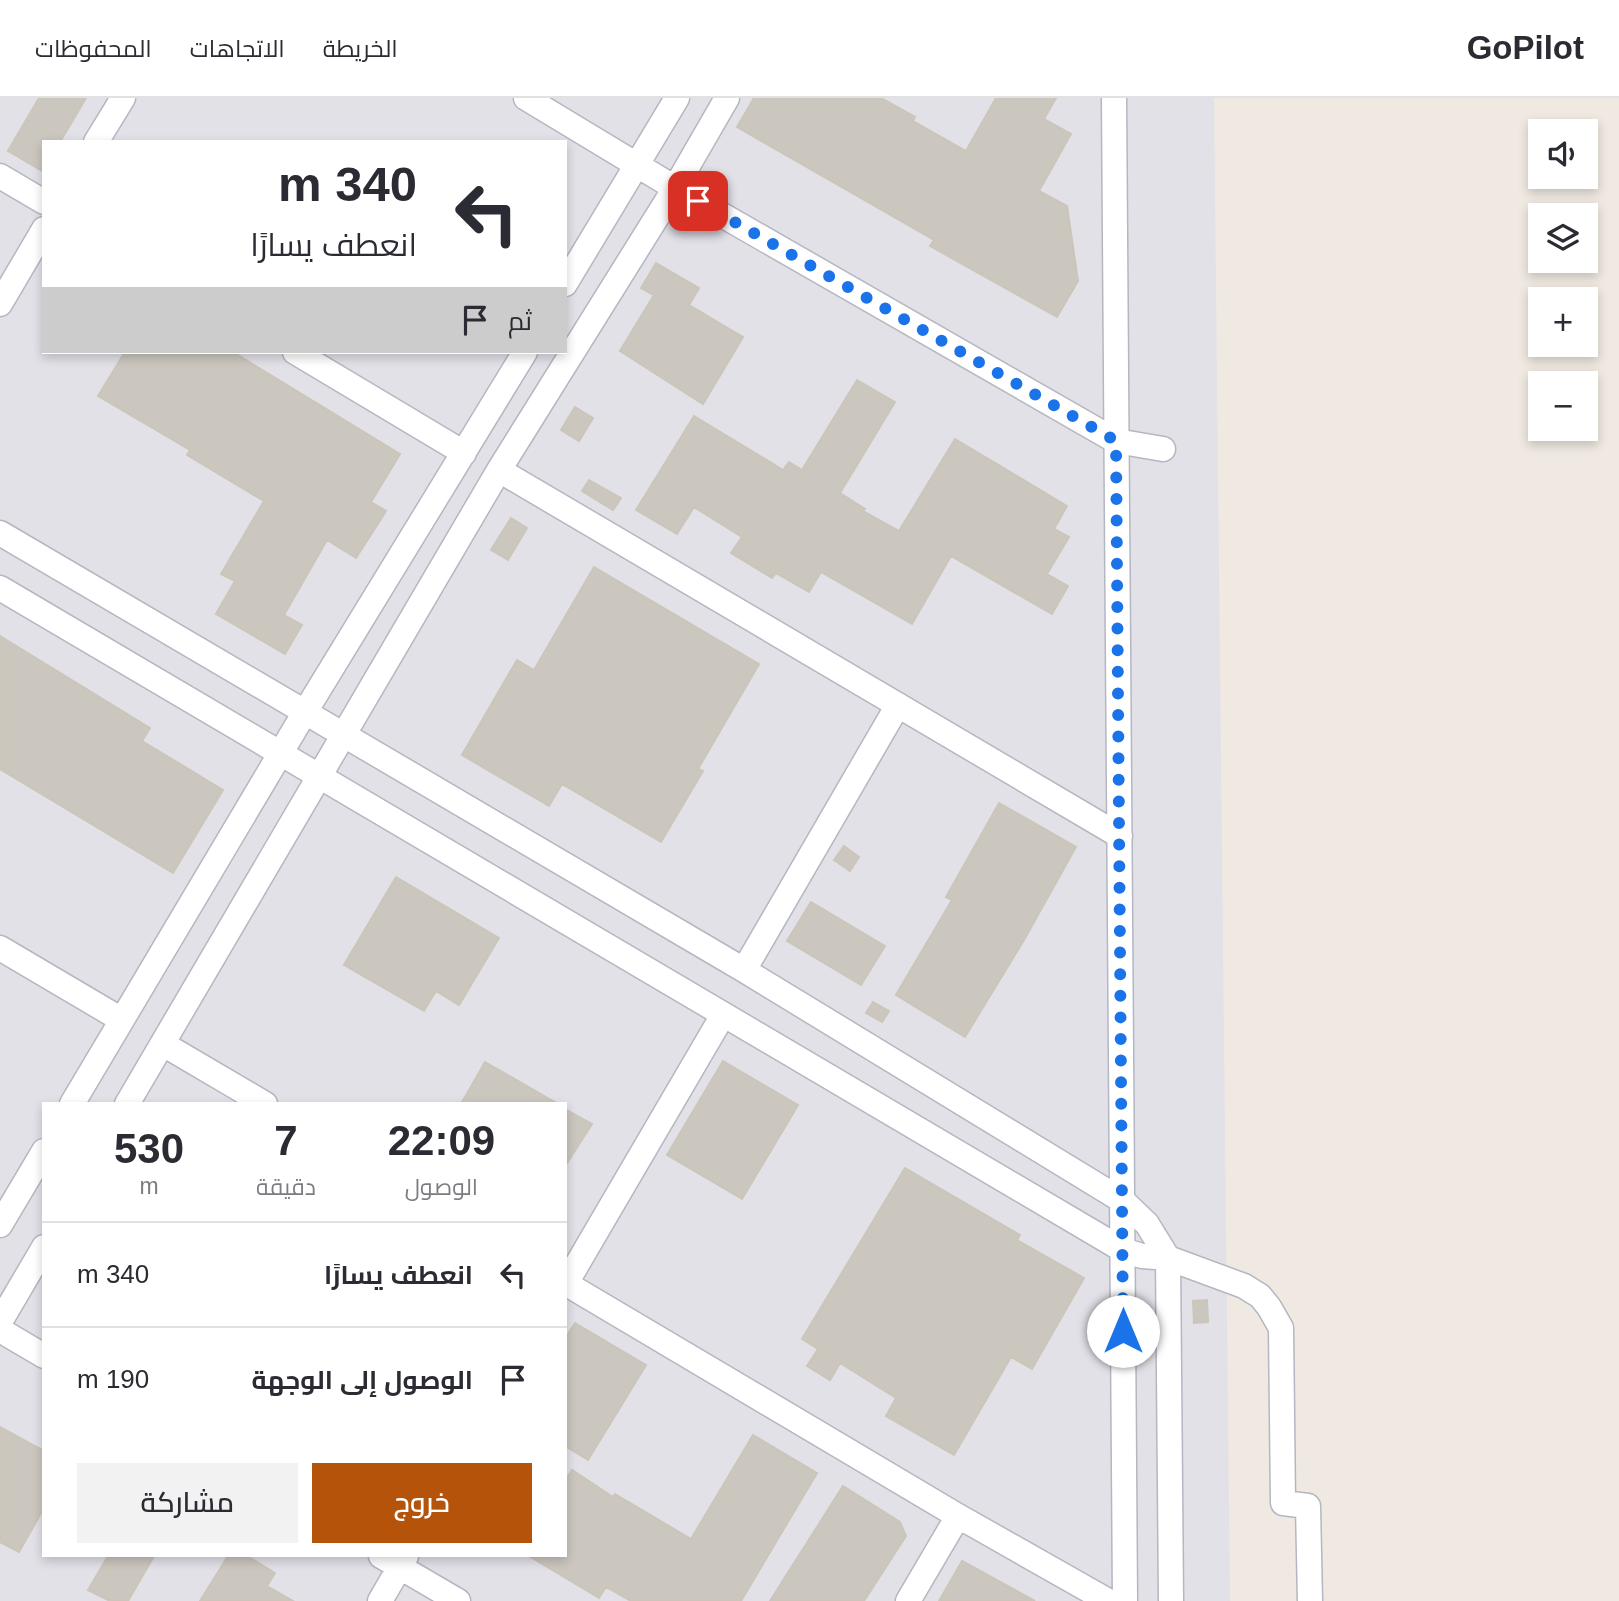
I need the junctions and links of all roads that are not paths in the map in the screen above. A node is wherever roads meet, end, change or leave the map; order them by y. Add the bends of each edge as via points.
1 (123, 98) edge
2 (526, 98) edge
3 (677, 98) edge
4 (727, 98) edge
5 (1114, 98) edge
6 (97, 140) edge
7 (637, 164) junction
8 (0, 176) edge
9 (675, 188) junction
10 (42, 201) edge
11 (42, 232) edge
12 (567, 282) edge
13 (0, 304) edge
14 (298, 354) edge
15 (524, 354) edge
16 (1116, 441) junction
17 (1163, 449) dead end
18 (464, 453) junction
19 (499, 470) junction
20 (0, 533) edge
21 (0, 589) edge
22 (898, 705) junction
23 (305, 712) junction
24 (344, 735) junction
25 (281, 754) junction
26 (319, 776) junction
27 (1120, 836) junction
28 (0, 948) edge
29 (744, 970) junction
30 (723, 1015) junction
31 (122, 1020) junction
32 (163, 1044) junction
33 (73, 1102) edge
34 (128, 1102) edge
35 (261, 1102) edge
36 (42, 1154) edge
37 (1123, 1201) junction
38 (0, 1225) edge
39 (42, 1250) edge
40 (1123, 1250) junction
41 (1168, 1258) junction
42 (567, 1282) edge
43 (567, 1285) edge
44 (0, 1322) edge
45 (0, 1330) edge
46 (42, 1355) edge
47 (958, 1516) junction
48 (396, 1559) edge
49 (380, 1601) edge
50 (458, 1601) edge
51 (908, 1601) edge
52 (1108, 1601) edge
53 (1125, 1601) edge
54 (1171, 1601) edge
55 (1310, 1601) edge

1 - 6 street
2 - 7 street
3 - 7 street
4 - 9 street
5 - 16 street
7 - 9 street
7 - 12 street
8 - 10 street
9 - 16 street
9 - 19 street
11 - 13 street
14 - 18 street
15 - 18 street
16 - 17 street
16 - 27 street
18 - 23 street
19 - 22 street
19 - 24 street
20 - 23 street
21 - 25 street
22 - 27 street
22 - 29 street
23 - 24 street
23 - 25 street
24 - 26 street
24 - 29 street
25 - 26 street
25 - 31 street
26 - 30 street
26 - 32 street
27 - 37 street
28 - 31 street
29 - 37 street
30 - 40 street
30 - 42 street
31 - 33 street
32 - 34 street
32 - 35 street
36 - 38 street
37 - 40 street
37 - 41 street via 1147,1224
39 - 44 street
40 - 41 street
40 - 53 street
41 - 54 street
41 - 55 street via 1244,1286 1260,1296 1281,1328 1283,1503 1308,1506
43 - 47 street
45 - 46 street
47 - 51 street
47 - 52 street
48 - 49 street
48 - 50 street

